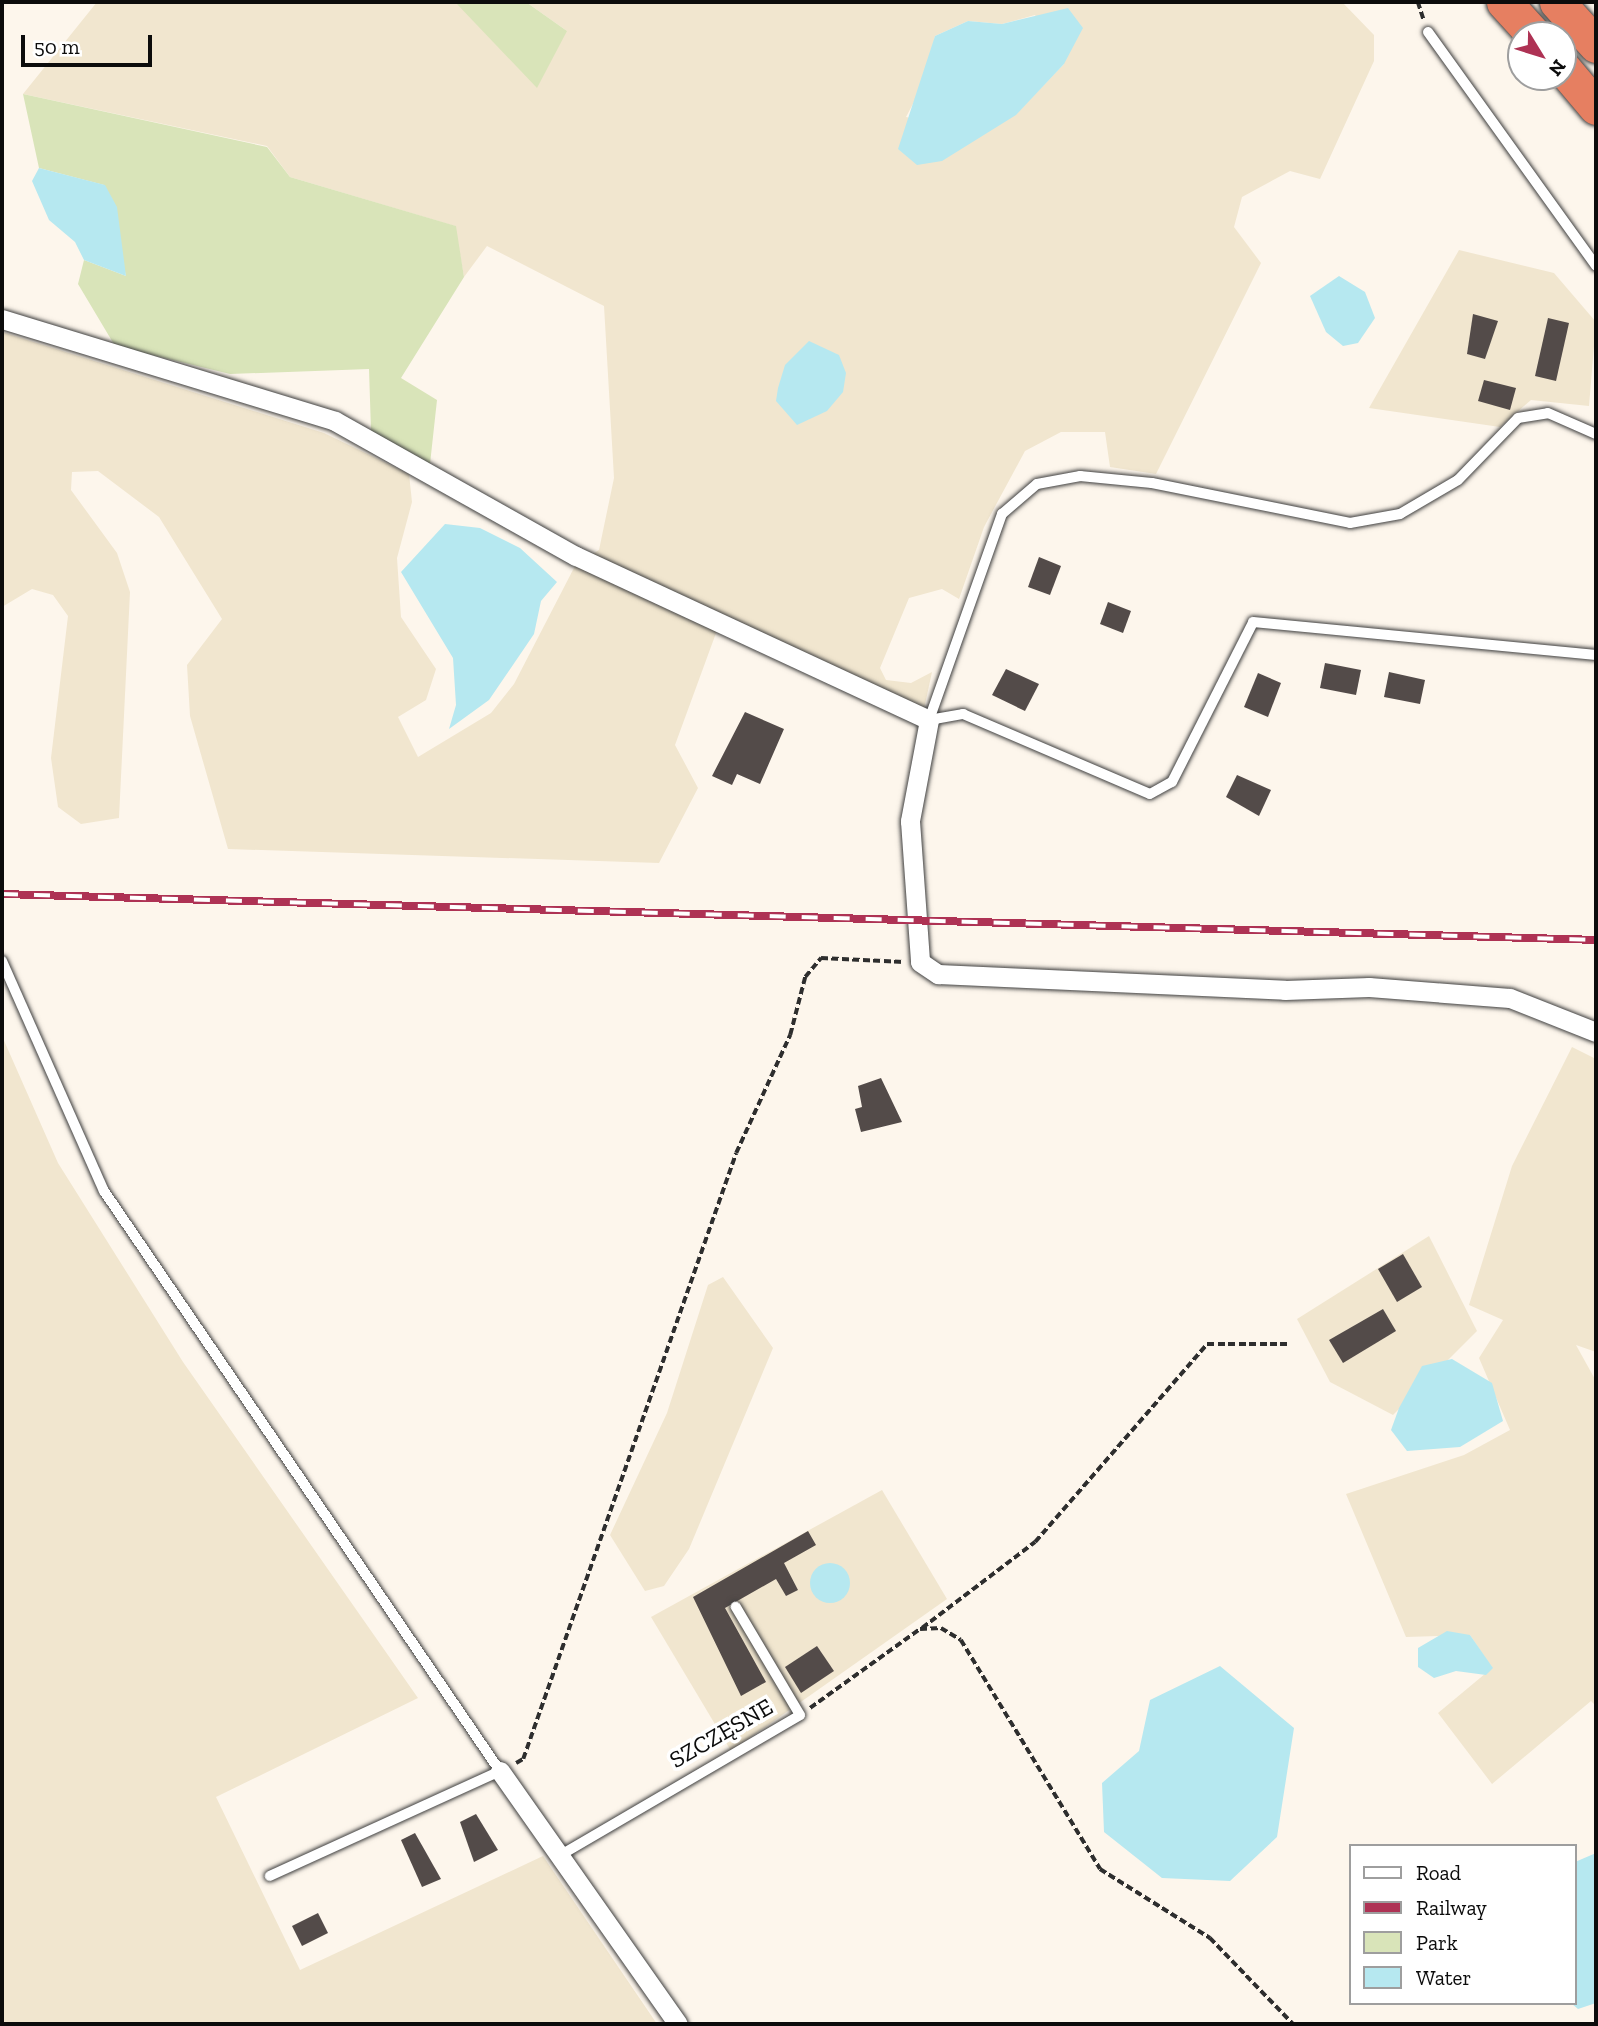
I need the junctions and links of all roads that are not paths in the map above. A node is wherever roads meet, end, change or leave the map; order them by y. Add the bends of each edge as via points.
1 (1557, 2) edge
2 (1428, 32) road end
3 (1596, 45) edge
4 (1577, 85) edge
5 (1596, 107) edge
6 (1596, 266) edge
7 (2, 318) edge
8 (1596, 434) edge
9 (1596, 655) edge
10 (929, 720) junction
11 (2, 961) edge
12 (1596, 1032) edge
13 (736, 1607) dead end
14 (500, 1770) junction
15 (558, 1856) junction
16 (270, 1876) dead end
17 (678, 2024) edge

1 - 3 highway
2 - 6 lane
4 - 5 highway
7 - 10 street via 335,421 576,556
8 - 10 lane via 1548,413 1518,418 1458,480 1400,514 1350,523 1152,483 1080,476 1037,484 1002,514
9 - 10 lane via 1253,622 1172,782 1150,794 963,715
10 - 12 street via 909,821 920,962 938,974 1285,990 1369,987 1510,998
11 - 14 lane via 104,1191
13 - 15 lane, SZCZĘSNE via 800,1715
14 - 15 street
14 - 16 lane
15 - 17 street

